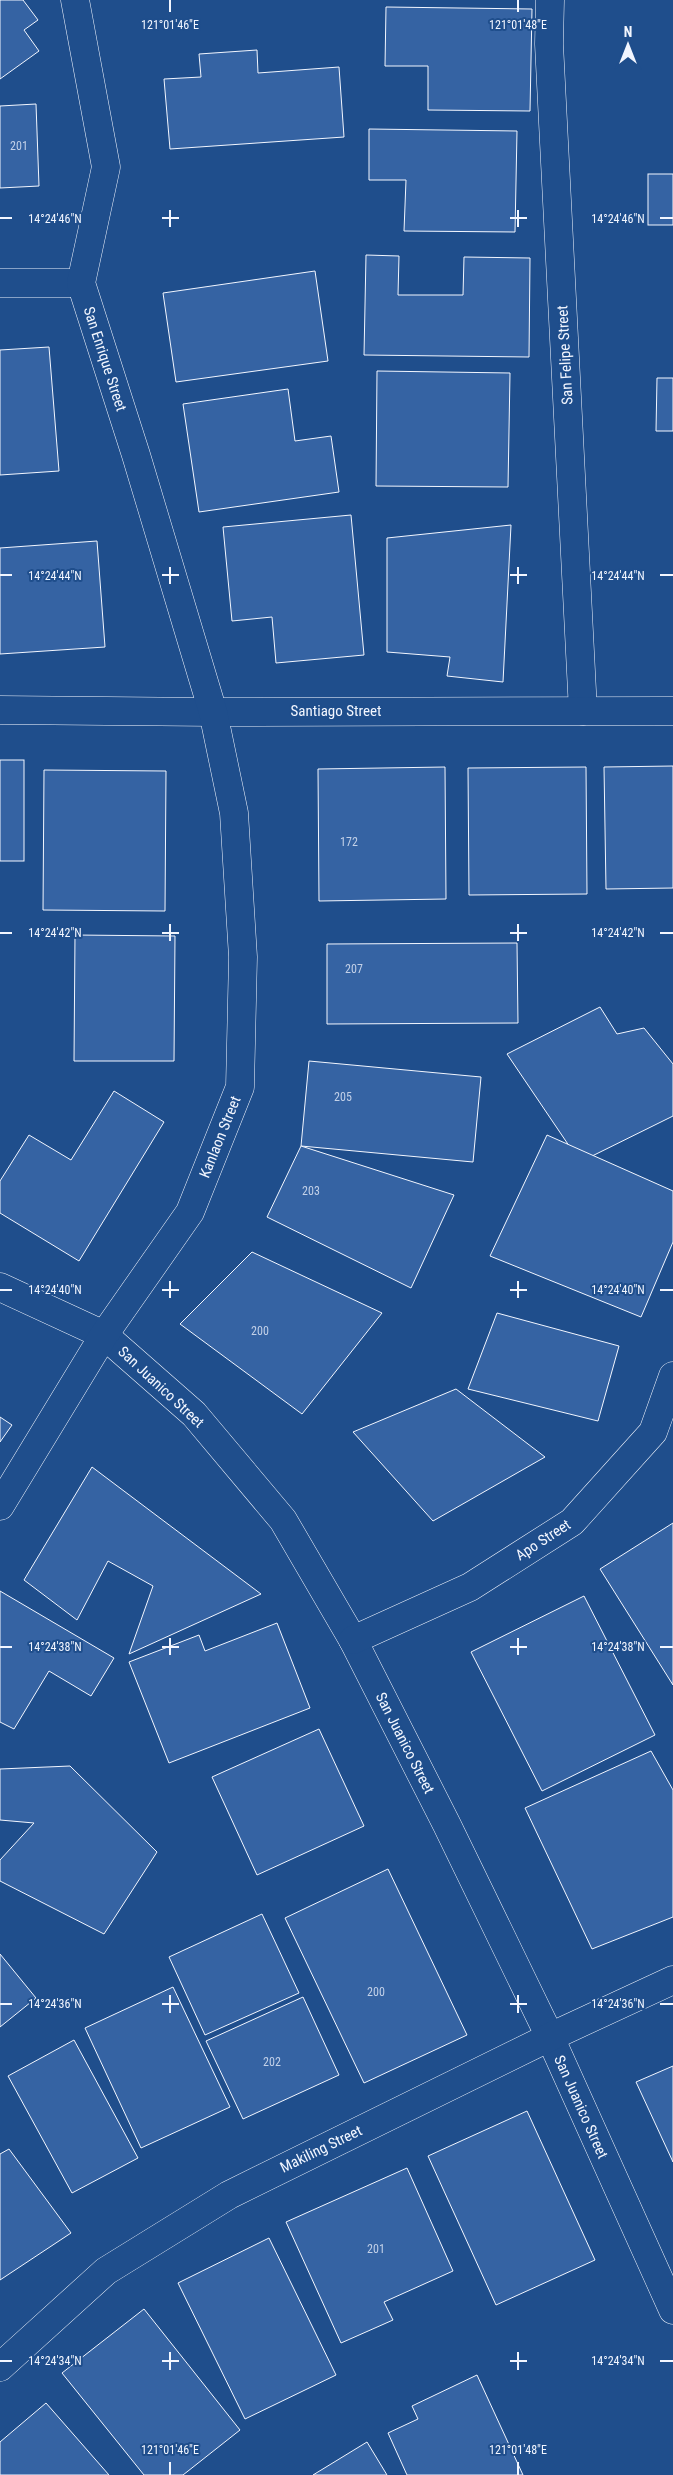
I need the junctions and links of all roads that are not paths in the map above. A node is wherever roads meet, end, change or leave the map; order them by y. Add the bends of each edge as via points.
1 (75, 0) edge
2 (550, 0) edge
3 (0, 283) edge
4 (80, 283) junction
5 (0, 710) edge
6 (583, 710) junction
7 (673, 711) edge
8 (213, 712) junction
9 (0, 1286) edge
10 (104, 1335) junction
11 (673, 1376) edge
12 (0, 1506) edge
13 (353, 1640) junction
14 (673, 1980) edge
15 (550, 2037) junction
16 (673, 2310) edge
17 (0, 2367) edge

1 - 4 street via 106,167
2 - 6 street, San Felipe Street via 549,44
3 - 4 street
4 - 8 street, San Enrique Street via 136,455
5 - 8 street, Santiago Street
6 - 7 street, Santiago Street
6 - 8 street, Santiago Street
8 - 10 street, Kanlaon Street via 234,813 244,957 240,1087 190,1212
9 - 10 street, San Juanico Street
10 - 12 street, Kanlaon Street
10 - 13 street, San Juanico Street via 194,1414 283,1520
11 - 13 street, Apo Street via 653,1432 572,1522 470,1587
13 - 15 street, San Juanico Street
14 - 15 street, Makiling Street
15 - 16 street, San Juanico Street
15 - 17 street, Makiling Street via 229,2195 106,2271

